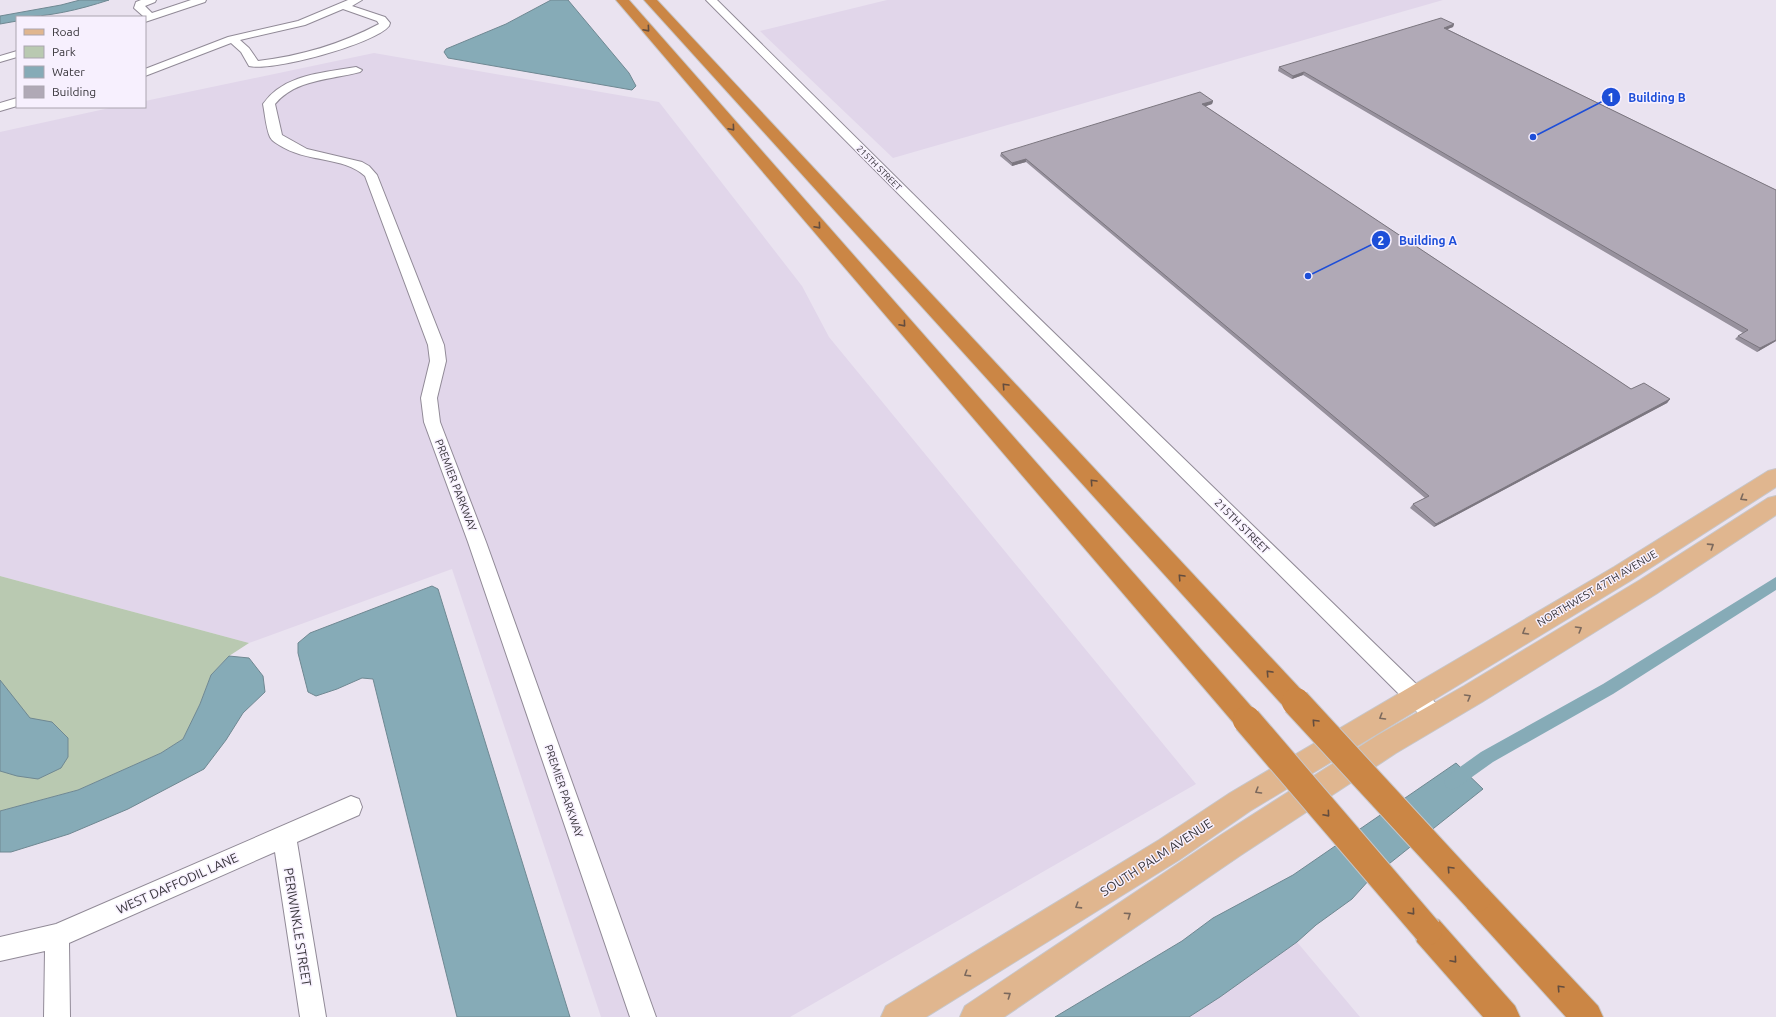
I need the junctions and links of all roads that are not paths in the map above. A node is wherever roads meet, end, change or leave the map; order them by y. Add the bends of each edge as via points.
1 (151, 0) edge
2 (201, 0) edge
3 (357, 0) edge
4 (622, 0) edge
5 (650, 0) edge
6 (711, 0) edge
7 (718, 0) edge
8 (344, 6) junction
9 (145, 16) edge
10 (147, 18) edge
11 (232, 39) junction
12 (16, 54) edge
13 (0, 58) edge
14 (356, 70) dead end
15 (146, 72) edge
16 (16, 102) edge
17 (0, 107) edge
18 (1049, 335) junction
19 (1776, 477) edge
20 (1776, 504) edge
21 (1425, 707) junction
22 (351, 807) dead end
23 (284, 836) junction
24 (57, 936) junction
25 (0, 950) edge
26 (57, 1017) edge
27 (313, 1017) edge
28 (643, 1017) edge
29 (897, 1017) edge
30 (976, 1017) edge
31 (1504, 1017) edge
32 (1587, 1017) edge

1 - 9 street via 140,4 139,8
2 - 10 street
3 - 8 street
4 -> 31 highway, bridge
32 -> 5 highway, bridge
6 - 18 street, 215TH STREET
7 - 18 street, 215TH STREET via 942,219
8 - 11 street via 301,23
8 - 11 street via 384,22 384,26 336,47 258,64 253,64 245,50
11 - 15 street
12 - 13 street
14 - 28 street, PREMIER PARKWAY via 300,82 274,96 269,104 276,138 307,153 354,163 364,167 371,175 436,345 438,360 430,398 432,422 478,542
16 - 17 street
18 - 21 street, 215TH STREET
19 -> 21 main road, NORTHWEST 47TH AVENUE via 1622,574
21 -> 20 main road via 1641,591
21 -> 29 main road, SOUTH PALM AVENUE via 1240,802 1169,850
30 -> 21 main road via 1238,840 1387,744
22 - 23 street, WEST DAFFODIL LANE
23 - 24 street, WEST DAFFODIL LANE
23 - 27 street, PERIWINKLE STREET
24 - 25 street, WEST DAFFODIL LANE
24 - 26 street

